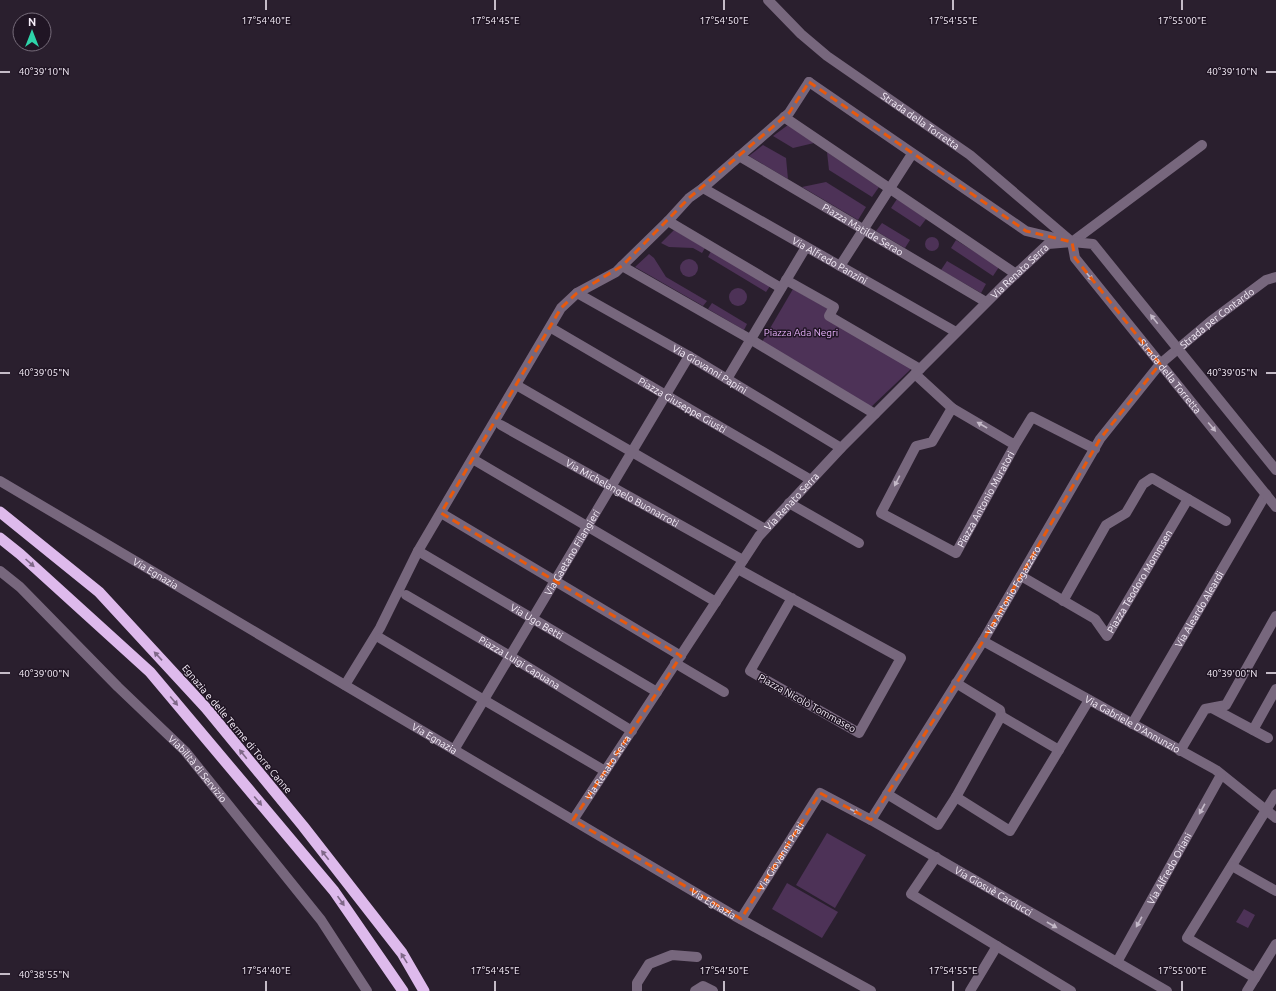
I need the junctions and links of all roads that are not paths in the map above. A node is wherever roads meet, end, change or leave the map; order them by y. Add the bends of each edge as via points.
1 (768, 0) edge
2 (784, 117) junction
3 (1202, 145) dead end
4 (912, 154) junction
5 (739, 156) junction
6 (704, 188) junction
7 (890, 189) junction
8 (668, 220) junction
9 (864, 229) junction
10 (1072, 242) junction
11 (806, 246) junction
12 (622, 266) junction
13 (840, 266) junction
14 (1016, 274) junction
15 (1276, 277) edge
16 (784, 284) junction
17 (577, 293) junction
18 (986, 302) junction
19 (553, 329) dead end
20 (956, 332) junction
21 (750, 339) junction
22 (1179, 350) junction
23 (689, 356) junction
24 (1160, 364) junction
25 (918, 372) junction
26 (727, 379) junction
27 (518, 386) dead end
28 (666, 395) junction
29 (952, 408) junction
30 (876, 414) junction
31 (501, 425) dead end
32 (1015, 445) junction
33 (841, 448) junction
34 (1094, 449) junction
35 (632, 453) junction
36 (476, 461) dead end
37 (1276, 470) edge
38 (811, 480) junction
39 (0, 481) edge
40 (612, 487) junction
41 (1266, 494) junction
42 (1188, 499) junction
43 (789, 503) junction
44 (1276, 507) edge
45 (0, 512) edge
46 (441, 513) junction
47 (1226, 521) dead end
48 (588, 527) junction
49 (766, 529) junction
50 (0, 538) edge
51 (859, 543) dead end
52 (418, 551) junction
53 (743, 560) junction
54 (738, 569) junction
55 (0, 571) edge
56 (1021, 576) junction
57 (556, 581) junction
58 (406, 595) dead end
59 (792, 598) junction
60 (1063, 601) junction
61 (716, 602) junction
62 (1276, 616) edge
63 (533, 619) junction
64 (380, 638) dead end
65 (982, 641) junction
66 (510, 656) junction
67 (678, 660) junction
68 (956, 683) junction
69 (345, 686) junction
70 (1276, 689) edge
71 (657, 692) junction
72 (724, 692) dead end
73 (484, 700) junction
74 (1089, 700) junction
75 (1212, 708) junction
76 (1001, 716) junction
77 (1132, 724) junction
78 (632, 730) junction
79 (1253, 730) junction
80 (1268, 738) dead end
81 (454, 750) junction
82 (1059, 750) junction
83 (1180, 751) junction
84 (605, 771) junction
85 (1221, 775) junction
86 (820, 793) joint
87 (886, 794) junction
88 (1276, 794) edge
89 (956, 797) junction
90 (1267, 810) junction
91 (1276, 818) edge
92 (573, 820) junction
93 (870, 820) junction
94 (936, 857) junction
95 (1232, 866) junction
96 (1276, 891) edge
97 (741, 919) junction
98 (1276, 944) edge
99 (997, 946) junction
100 (697, 957) dead end
101 (1117, 962) junction
102 (1255, 978) junction
103 (367, 991) edge
104 (403, 991) edge
105 (424, 991) edge
106 (637, 991) edge
107 (695, 991) edge
108 (713, 991) edge
109 (871, 991) edge
110 (970, 991) edge
111 (1071, 991) edge
112 (1167, 991) edge
113 (1247, 991) edge

1 - 10 street, Strada della Torretta via 826,56 970,155
2 - 4 street via 809,82
2 - 5 street
2 - 7 street
3 - 10 street
4 - 7 street
4 - 10 street via 1026,231
5 - 6 street
5 - 9 street, Piazza Matilde Serao
6 - 8 street via 689,198
6 - 11 street, Via Alfredo Panzini
7 - 9 street
7 - 14 street
8 - 12 street
8 - 16 street
9 - 13 street
9 - 18 street, Piazza Matilde Serao
10 - 14 street, Via Renato Serra via 1048,244
22 -> 10 street via 1093,244
10 -> 24 street, Strada della Torretta via 1075,258
11 - 13 street, Via Alfredo Panzini
11 - 16 street
12 - 17 street via 616,272
12 - 21 street
13 - 20 street, Via Alfredo Panzini
14 - 18 street, Via Renato Serra
15 - 22 street, Strada per Contardo via 1266,280 1211,321
16 - 21 street
16 - 25 street via 834,307 830,316
17 - 23 street, Via Giovanni Papini
17 - 46 street via 561,308
18 - 20 street, Via Renato Serra
19 - 28 street, Piazza Giuseppe Giusti
20 - 25 street, Via Renato Serra
21 - 26 street
21 - 30 street
22 - 24 street, Strada per Contardo
22 - 37 street
23 - 26 street, Via Giovanni Papini
23 - 28 street, Via Gaetano Filangieri
24 - 34 street, Via Antonio Fogazzaro
24 -> 41 street, Strada della Torretta
25 - 29 street, Piazza Antonio Muratori
25 - 30 street, Via Renato Serra
26 - 33 street, Via Giovanni Papini
27 - 35 street
28 - 35 street, Via Gaetano Filangieri
28 - 38 street, Piazza Giuseppe Giusti
32 -> 29 street, Piazza Antonio Muratori
29 -> 32 street, Piazza Antonio Muratori via 932,442 916,446 881,513 956,553
30 - 33 street, Via Renato Serra
31 - 40 street, Via Michelangelo Buonarroti
32 - 34 street, Piazza Antonio Muratori via 1032,417
33 - 38 street, Via Renato Serra
34 - 56 street, Via Antonio Fogazzaro
35 - 40 street, Via Gaetano Filangieri
35 - 49 street
36 - 48 street
38 - 43 street, Via Renato Serra
39 - 69 street, Via Egnazia
40 - 48 street, Via Gaetano Filangieri
40 - 53 street, Via Michelangelo Buonarroti
41 - 44 street, Strada della Torretta
41 - 77 street, Via Aleardo Aleardi
42 - 47 street
42 - 60 street via 1152,478 1143,484 1126,513 1106,525
42 - 60 street, Piazza Teodoro Mommsen via 1107,636 1095,619
43 - 49 street, Via Renato Serra
43 - 51 street
105 -> 45 highway, Egnazia e delle Terme di Torre Canne via 402,953 303,826 206,708 99,592
46 - 52 street
46 - 57 street
48 - 57 street, Via Gaetano Filangieri
48 - 61 street
49 - 53 street, Via Renato Serra
50 -> 104 highway via 150,672 334,891
52 - 63 street, Via Ugo Betti
52 - 69 street via 380,628
53 - 54 street, Via Renato Serra
54 - 59 street, Piazza Nicolò Tommaseo
54 - 61 street, Via Renato Serra
55 - 103 street, Viabilità di Servizio via 20,587 185,751 321,920
56 - 60 street, Piazza Teodoro Mommsen
56 - 65 street, Via Antonio Fogazzaro
57 - 63 street, Via Gaetano Filangieri
57 - 67 street
58 - 66 street, Piazza Luigi Capuana
59 - 59 street, Piazza Nicolò Tommaseo via 750,671 859,733 901,658
61 - 67 street, Via Renato Serra
62 - 75 street via 1226,705
63 - 66 street, Via Gaetano Filangieri
63 - 71 street, Via Ugo Betti
64 - 73 street
65 - 68 street, Via Antonio Fogazzaro
65 - 74 street, Via Gabriele D'Annunzio
66 - 73 street, Via Gaetano Filangieri
66 - 78 street, Piazza Luigi Capuana
67 - 71 street, Via Renato Serra
67 - 72 street
68 - 76 street via 1000,710
68 - 87 street, Via Antonio Fogazzaro
69 - 81 street, Via Egnazia
70 - 79 street
71 - 78 street, Via Renato Serra
73 - 81 street, Via Gaetano Filangieri
73 - 84 street
74 - 77 street, Via Gabriele D'Annunzio
74 - 82 street
75 - 79 street
75 - 83 street via 1205,709
76 - 82 street
76 - 89 street
77 - 83 street, Via Gabriele D'Annunzio
78 - 84 street, Via Renato Serra
79 - 80 street
81 - 92 street, Via Egnazia
82 - 89 street via 1010,831
83 - 85 street, Via Gabriele D'Annunzio
84 - 92 street, Via Renato Serra
85 - 90 street, Via Gabriele D'Annunzio
85 -> 101 street, Via Alfredo Oriani
86 -> 93 street, Via Giosuè Carducci
86 - 97 street, Via Giovanni Prati
87 - 89 street via 938,824
87 - 93 street, Via Antonio Fogazzaro
88 - 90 street
90 - 91 street, Via Gabriele D'Annunzio
90 - 95 street
92 - 97 street, Via Egnazia
93 - 94 street, Via Giosuè Carducci
94 - 99 street via 912,894
94 -> 101 street, Via Giosuè Carducci
95 - 96 street
95 - 102 street via 1187,938
97 - 109 street, Via Egnazia
98 - 102 street
99 - 110 street
99 - 111 street
100 - 106 street via 672,955 649,964 637,983
101 - 112 street, Via Giosuè Carducci
102 - 113 street
107 - 108 street via 703,986

